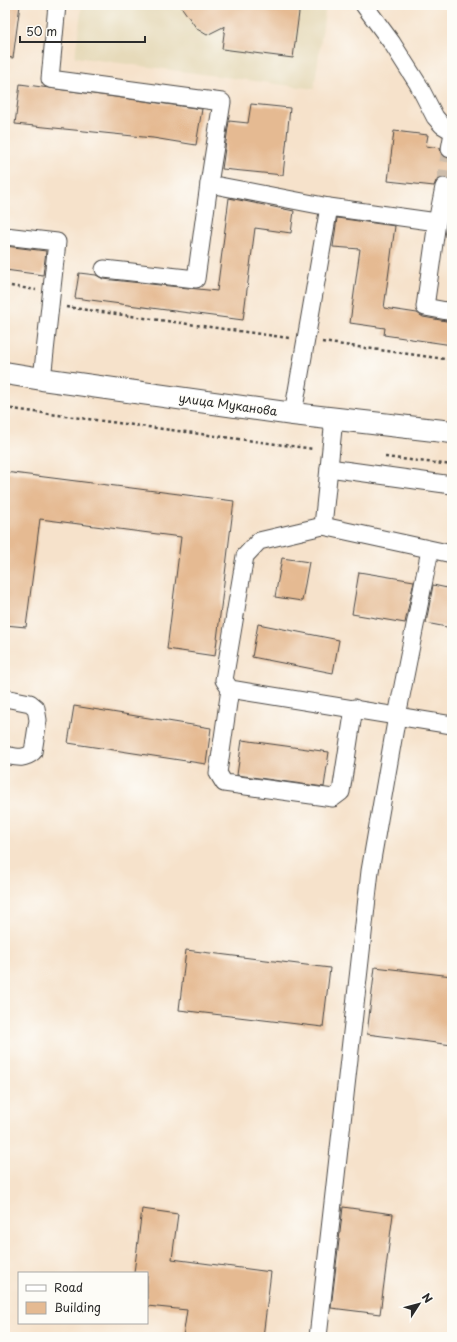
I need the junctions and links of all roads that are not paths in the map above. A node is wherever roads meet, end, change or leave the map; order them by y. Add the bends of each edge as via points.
1 (58, 5) edge
2 (364, 5) edge
3 (452, 131) edge
4 (209, 184) junction
5 (444, 187) tunnel mouth
6 (329, 207) junction
7 (437, 222) junction
8 (5, 236) edge
9 (104, 269) dead end
10 (452, 312) edge
11 (5, 373) edge
12 (42, 379) junction
13 (294, 414) junction
14 (334, 419) junction
15 (452, 432) edge
16 (330, 468) junction
17 (452, 484) edge
18 (323, 526) junction
19 (430, 550) junction
20 (452, 554) edge
21 (230, 689) junction
22 (5, 698) edge
23 (354, 708) junction
24 (397, 716) junction
25 (452, 725) edge
26 (5, 755) edge
27 (318, 1337) edge

1 - 4 street via 50,79 222,102
2 - 3 street via 396,48 435,117
4 - 6 street
4 - 9 street via 196,279
5 - 7 street
6 - 7 street
6 - 13 street
7 - 10 street via 425,307
8 - 12 street via 57,242
11 - 12 main road, улица Муканова
12 - 13 main road, улица Муканова
13 - 14 main road, улица Муканова
14 - 15 main road, улица Муканова
14 - 16 street
16 - 17 street
16 - 18 street
18 - 19 street
18 - 21 street via 259,541 245,556 224,680
19 - 20 street
19 - 24 street
21 - 23 street
21 - 23 street via 218,773 224,783 333,798 341,792
22 - 26 street via 30,703 36,708 38,720 34,752 22,758
23 - 24 street
24 - 25 street
24 - 27 street via 370,871

